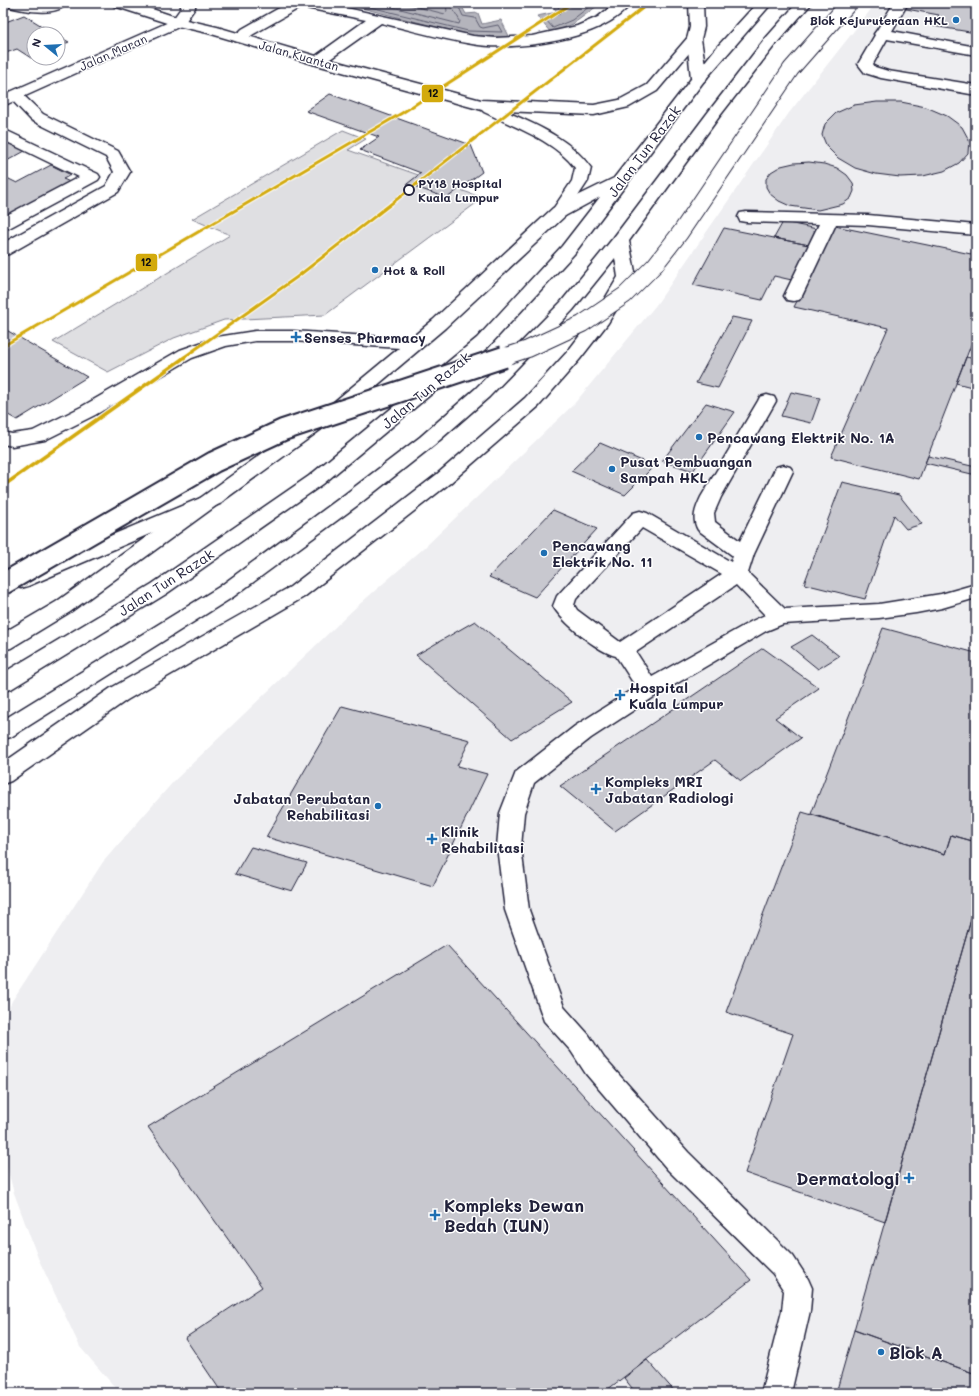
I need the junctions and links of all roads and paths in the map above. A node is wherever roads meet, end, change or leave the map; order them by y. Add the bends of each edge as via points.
1 (11, 3) edge
2 (60, 3) edge
3 (119, 3) edge
4 (188, 3) edge
5 (298, 3) edge
6 (302, 3) edge
7 (624, 3) edge
8 (696, 3) edge
9 (765, 3) edge
10 (805, 3) edge
11 (848, 3) edge
12 (901, 3) edge
13 (378, 18) junction
14 (178, 22) junction
15 (881, 34) junction
16 (240, 38) junction
17 (694, 39) junction
18 (976, 51) edge
19 (318, 61) junction
20 (699, 78) junction
21 (976, 90) edge
22 (9, 99) edge
23 (480, 105) junction
24 (3, 134) edge
25 (622, 181) junction
26 (559, 212) junction
27 (746, 218) dead end
28 (830, 219) junction
29 (3, 224) edge
30 (974, 224) edge
31 (620, 241) junction
32 (3, 250) edge
33 (793, 296) dead end
34 (415, 344) junction
35 (767, 401) dead end
36 (3, 438) edge
37 (783, 471) dead end
38 (215, 498) junction
39 (744, 554) junction
40 (737, 574) junction
41 (3, 584) edge
42 (3, 588) edge
43 (976, 591) edge
44 (780, 617) junction
45 (3, 643) edge
46 (623, 650) junction
47 (3, 683) edge
48 (649, 689) junction
49 (3, 731) edge
50 (3, 775) edge
51 (776, 1393) edge

1 - 2 main road via 30,8
3 - 14 main road, Jalan Kuantan
4 - 14 main road via 188,8
5 - 16 main road
6 - 13 main road
7 - 13 main road via 603,20 581,30 519,42 473,40
8 - 17 main road via 697,27
9 - 20 main road, Jalan Tun Razak
10 - 31 main road via 770,42 714,114
11 - 41 main road, bridge via 791,69 680,233 655,265 619,299 582,324 528,349 283,430 207,466
12 - 15 main road
13 - 19 main road
14 - 16 main road, Jalan Kuantan
14 - 22 main road, Jalan Maran
15 - 18 main road
15 - 21 main road via 864,64 870,70
16 - 19 main road, Jalan Kuantan
17 - 20 main road
17 - 23 main road, Jalan Kuantan via 652,88 624,104 594,110
19 - 23 main road, Jalan Kuantan
20 - 25 main road, Jalan Tun Razak
22 - 32 main road via 37,117 112,154 122,172 112,189
23 - 26 main road, Jalan Kuantan via 561,147 573,155 583,168 580,181
24 - 29 main road via 92,177
25 - 26 main road
25 - 47 main road, Jalan Tun Razak via 568,250 483,342 316,480 159,589
26 - 34 main road
27 - 28 main road
28 - 30 main road
28 - 33 main road
31 - 49 main road via 567,306 482,393 427,441 226,592
31 - 50 main road via 627,276 602,319 532,402 455,469 297,592 119,694
34 - 36 main road via 292,336 255,336 223,341 186,354 88,411 38,436 12,440
34 - 38 main road via 342,405
35 - 39 main road via 704,513 705,525
37 - 39 main road
38 - 42 main road
38 - 45 main road via 63,607
39 - 40 main road
40 - 44 main road
40 - 46 main road
40 - 46 main road via 640,518 567,596 563,606 570,615 613,648
43 - 44 main road via 942,601 879,611
44 - 48 main road via 733,640
46 - 48 main road
48 - 51 main road via 583,732 524,778 512,813 509,848 517,910 553,1013 580,1043 595,1066 678,1161 783,1265 798,1288 796,1311

